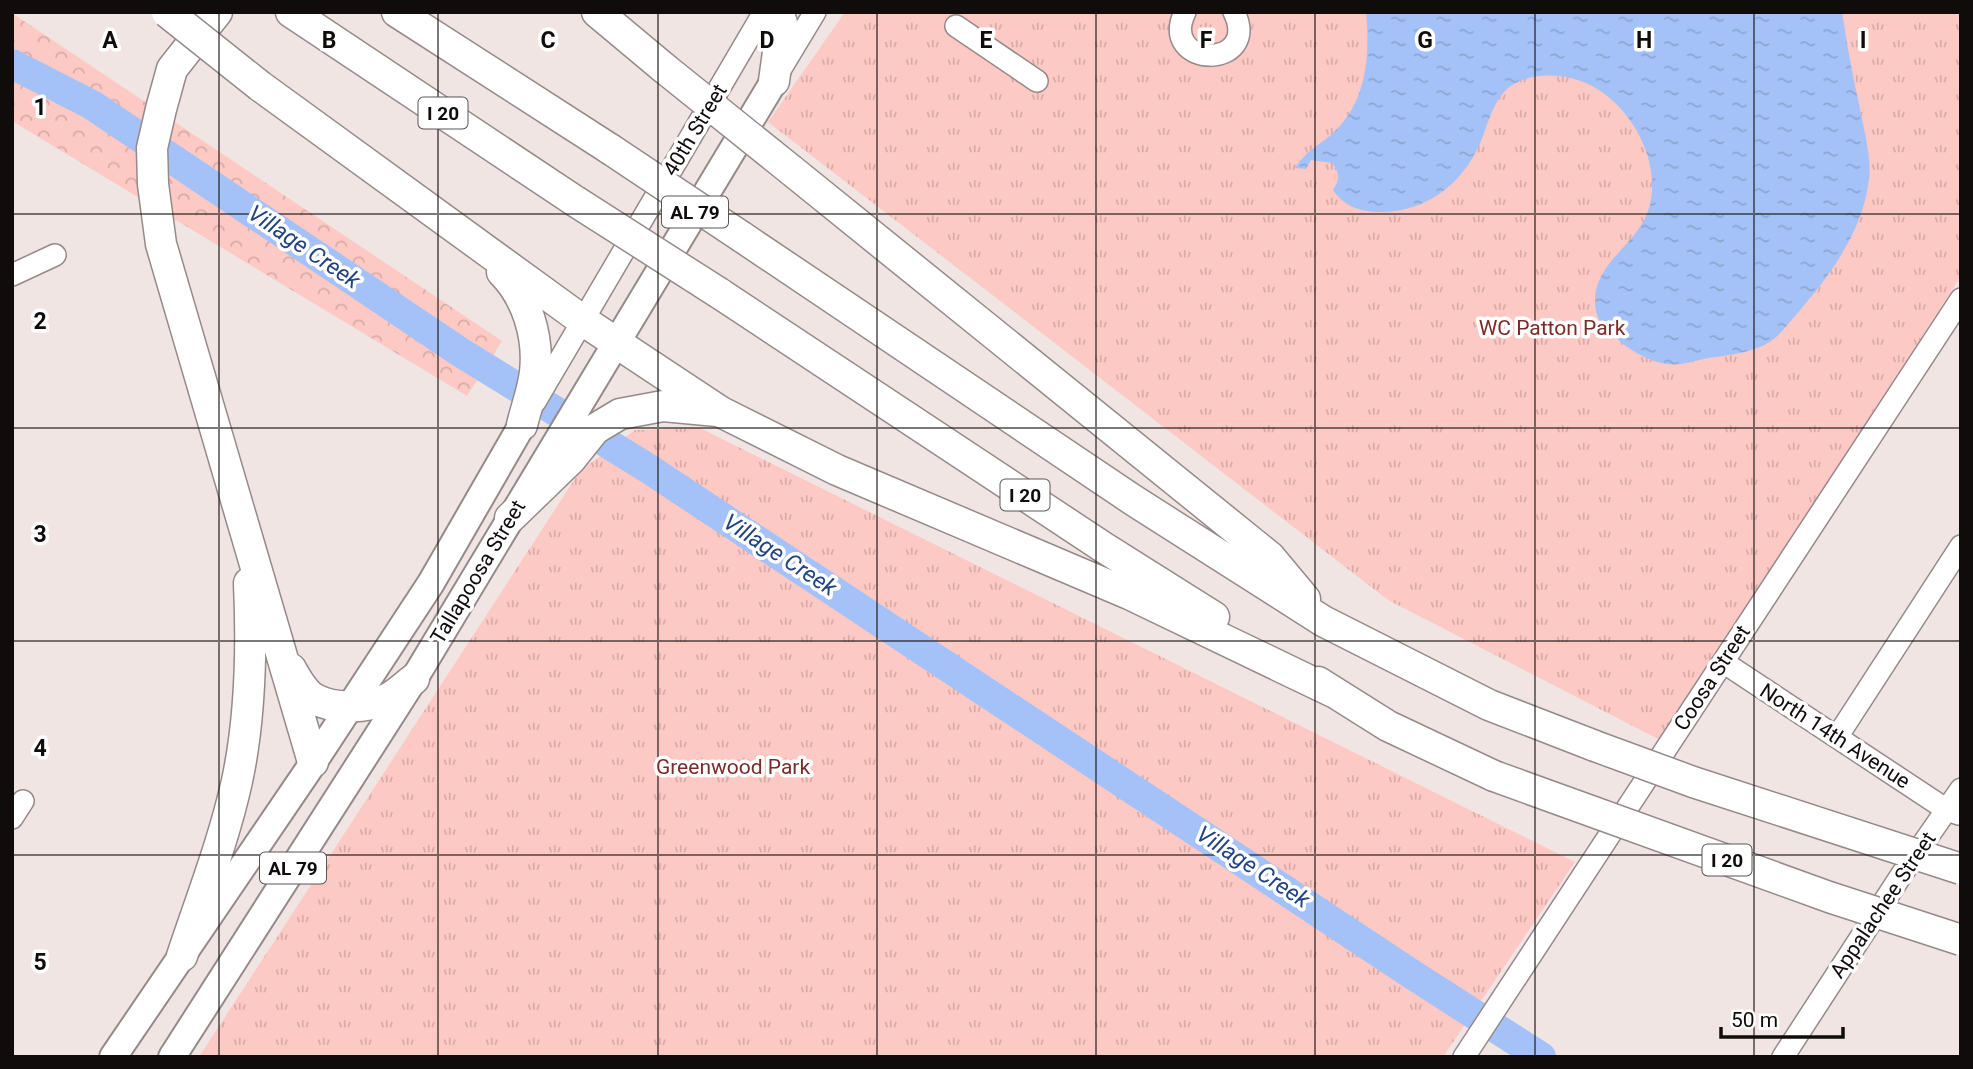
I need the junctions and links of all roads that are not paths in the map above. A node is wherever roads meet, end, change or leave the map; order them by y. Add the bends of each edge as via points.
1 (167, 12) edge
2 (217, 12) edge
3 (397, 12) edge
4 (597, 12) edge
5 (764, 12) edge
6 (778, 12) edge
7 (815, 12) edge
8 (1185, 12) edge
9 (1234, 12) edge
10 (301, 18) edge
11 (956, 26) dead end
12 (774, 81) junction
13 (1037, 81) dead end
14 (444, 220) junction
15 (55, 255) dead end
16 (12, 275) edge
17 (1960, 300) edge
18 (582, 320) junction
19 (617, 343) junction
20 (542, 375) junction
21 (721, 412) junction
22 (522, 425) joint
23 (563, 452) junction
24 (510, 518) joint
25 (248, 537) junction
26 (1961, 546) edge
27 (1323, 621) junction
28 (281, 650) junction
29 (1723, 662) junction
30 (414, 679) junction
31 (1333, 692) junction
32 (351, 705) junction
33 (1837, 737) junction
34 (313, 762) junction
35 (1961, 789) edge
36 (1954, 813) edge
37 (1961, 869) edge
38 (1961, 940) edge
39 (182, 956) junction
40 (1466, 1054) edge
41 (113, 1057) edge
42 (172, 1057) edge
43 (1783, 1057) edge

1 - 14 highway, bridge
2 - 25 highway via 172,69 152,148 153,184 161,244
3 - 27 highway, I 20, bridge
4 - 27 highway, bridge via 1270,557
5 - 18 street, 40th Street / AL 79
6 - 12 highway via 782,23
7 - 12 street, AL 79
8 - 9 street via 1183,40 1194,52 1210,57 1227,51 1237,38
10 - 31 highway, I 20, bridge via 1103,547
11 - 13 street
12 - 19 main road, AL 79
14 - 18 highway
14 - 20 highway via 510,280 523,300
15 - 16 street
17 - 29 street, Coosa Street
18 - 19 highway
18 - 20 street, AL 79
19 - 21 highway
19 - 23 main road, AL 79 via 584,397
20 - 22 highway
21 - 23 highway via 663,406 620,414
21 - 31 highway via 836,470 1129,594
22 - 32 main road, Tallapoosa Street / AL 79 via 430,583
23 - 24 highway
24 - 30 main road, Tallapoosa Street / AL 79
25 - 28 highway
25 - 39 highway via 252,654 239,769
26 - 33 street
27 - 37 highway, I 20, bridge via 1489,705 1693,782
28 - 32 highway via 301,686 314,699
28 - 34 highway
29 - 33 street, North 14th Avenue
29 - 40 street, Coosa Street
30 - 32 highway via 388,698
30 - 42 main road, Tallapoosa Street / AL 79
31 - 38 highway, I 20, bridge via 1388,726 1494,776
32 - 34 main road, Tallapoosa Street / AL 79
33 - 36 street, North 14th Avenue
34 - 39 main road, Tallapoosa Street / AL 79
35 - 36 street, Appalachee Street
36 - 43 street, Appalachee Street via 1902,874
39 - 41 main road, Tallapoosa Street / AL 79

